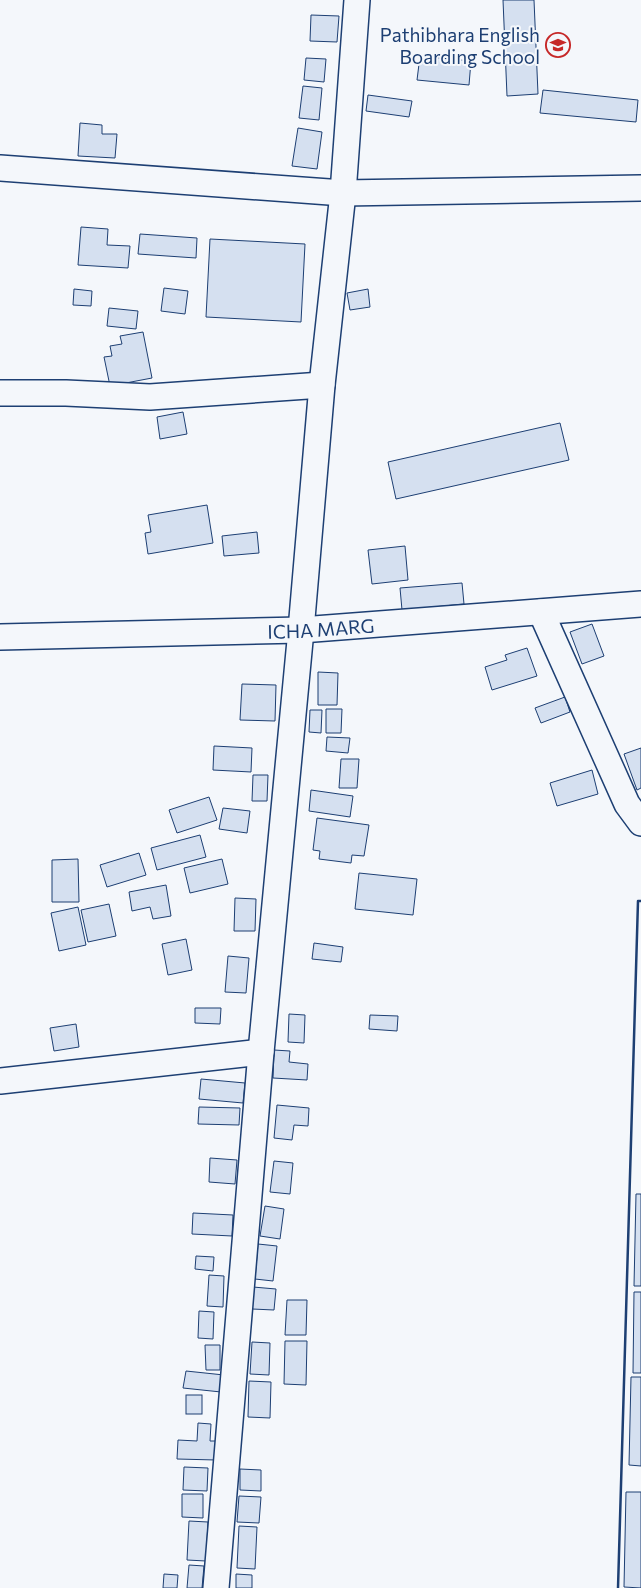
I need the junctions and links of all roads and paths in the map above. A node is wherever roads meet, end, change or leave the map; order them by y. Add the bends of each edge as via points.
1 (356, 0) edge
2 (0, 168) edge
3 (641, 188) edge
4 (343, 193) junction
5 (322, 385) junction
6 (0, 393) edge
7 (641, 604) edge
8 (541, 612) junction
9 (301, 630) junction
10 (0, 637) edge
11 (641, 823) edge
12 (260, 1052) junction
13 (0, 1081) edge
14 (216, 1588) edge

1 - 4 street
2 - 4 street
3 - 4 street
4 - 5 street
5 - 6 street via 150,397 66,392
5 - 9 street
7 - 8 street, ICHA MARG
8 - 9 street, ICHA MARG
8 - 11 street via 627,804
9 - 10 street, ICHA MARG
9 - 12 street
12 - 13 street
12 - 14 street

